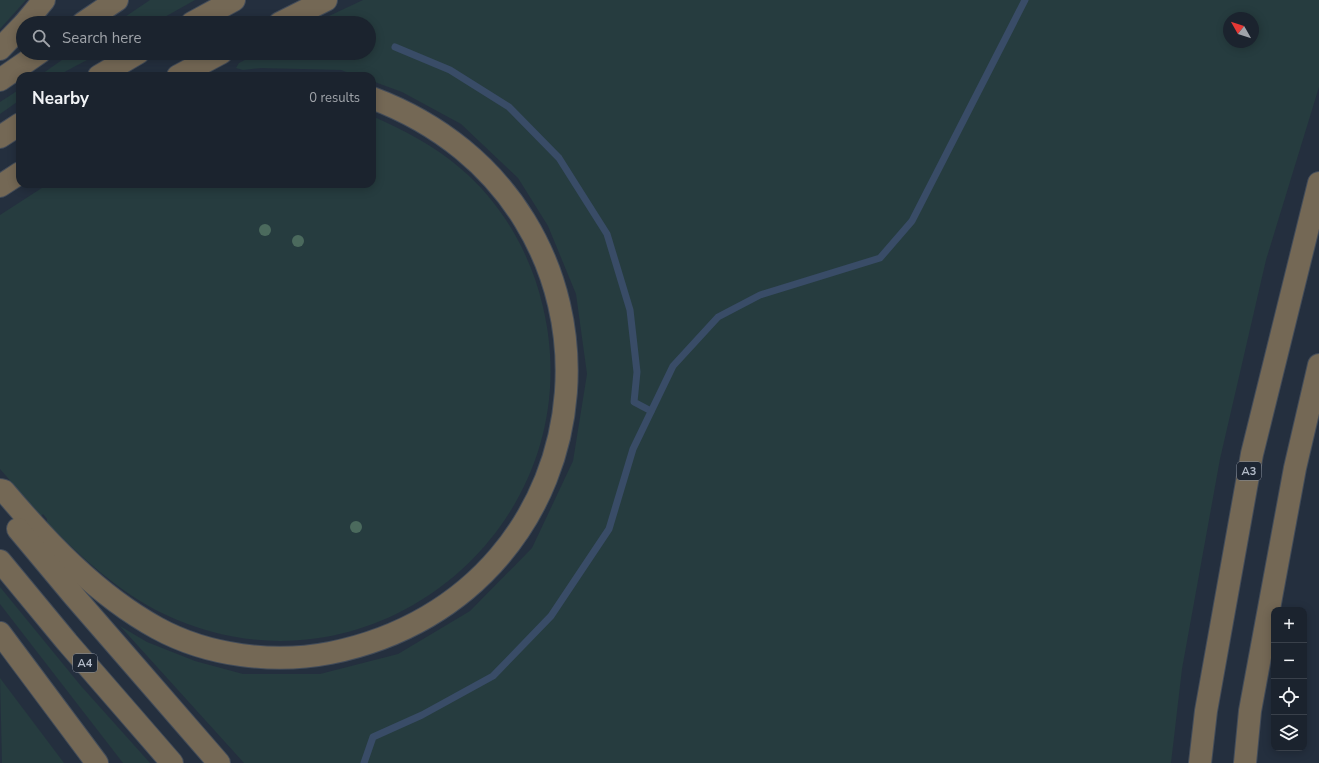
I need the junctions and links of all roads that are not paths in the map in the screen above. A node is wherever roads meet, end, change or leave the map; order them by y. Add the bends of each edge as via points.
1 (44, 0) edge
2 (117, 0) edge
3 (234, 0) edge
4 (326, 0) edge
5 (31, 16) edge
6 (93, 16) edge
7 (205, 16) edge
8 (294, 16) edge
9 (16, 32) edge
10 (0, 49) edge
11 (30, 60) edge
12 (126, 60) edge
13 (209, 60) edge
14 (106, 72) edge
15 (186, 72) edge
16 (0, 80) edge
17 (376, 100) edge
18 (16, 127) edge
19 (0, 137) edge
20 (16, 176) edge
21 (1319, 183) edge
22 (0, 186) edge
23 (1318, 371) edge
24 (0, 490) edge
25 (0, 507) edge
26 (0, 561) edge
27 (0, 633) edge
28 (97, 763) edge
29 (172, 763) edge
30 (219, 763) edge
31 (1200, 763) edge
32 (1245, 763) edge

1 - 5 highway
2 - 6 highway
3 - 7 highway
4 - 8 highway
9 - 10 highway
11 - 16 highway
12 - 14 highway
13 - 15 highway
17 - 24 highway via 407,113 456,143 504,190 537,242 551,274 560,307 567,351 567,382 563,423 553,460 539,496 521,527 481,576 434,613 406,629 350,649 314,656 259,657 232,653 182,639 159,629 130,611 80,572 4,491
18 - 19 highway
20 - 22 highway
21 - 31 highway, A3 via 1252,454 1206,711
23 - 32 highway via 1295,468 1250,711
25 - 30 highway
26 - 29 highway, A4
27 - 28 highway

